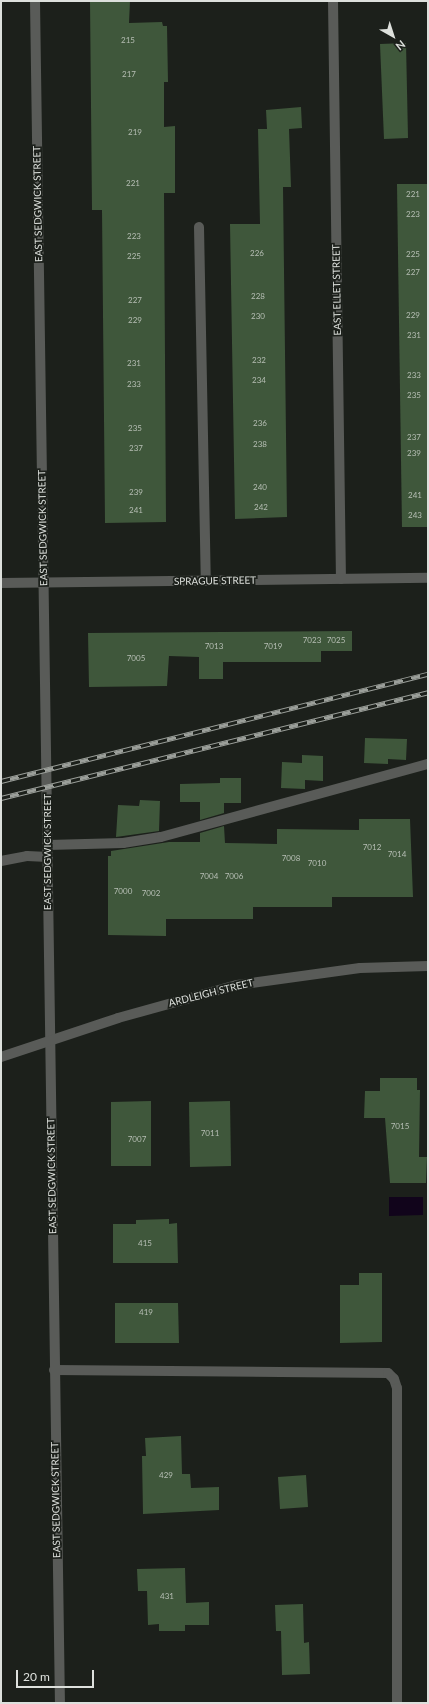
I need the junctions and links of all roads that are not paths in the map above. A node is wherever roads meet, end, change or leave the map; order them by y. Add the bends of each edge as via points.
1 (35, 1) edge
2 (334, 1) edge
3 (198, 227) dead end
4 (428, 578) edge
5 (341, 579) junction
6 (206, 581) junction
7 (44, 582) junction
8 (1, 583) edge
9 (428, 764) edge
10 (48, 845) junction
11 (48, 857) junction
12 (1, 861) edge
13 (428, 966) edge
14 (50, 1040) junction
15 (1, 1057) edge
16 (54, 1370) junction
17 (60, 1703) edge
18 (397, 1703) edge

1 - 7 street, EAST SEDGWICK STREET
2 - 5 street, EAST ELLET STREET
3 - 6 street
4 - 5 street, SPRAGUE STREET
5 - 6 street, SPRAGUE STREET
6 - 7 street, SPRAGUE STREET
7 - 8 street, SPRAGUE STREET
7 - 10 street, EAST SEDGWICK STREET
9 - 10 street via 161,837 123,843
10 - 11 street, EAST SEDGWICK STREET
11 - 12 street via 27,856
11 - 14 street, EAST SEDGWICK STREET
13 - 14 street, ARDLEIGH STREET via 360,968 237,985 169,1002
14 - 15 street, ARDLEIGH STREET
14 - 16 street, EAST SEDGWICK STREET
16 - 17 street, EAST SEDGWICK STREET
16 - 18 street via 388,1373 394,1379 397,1388

